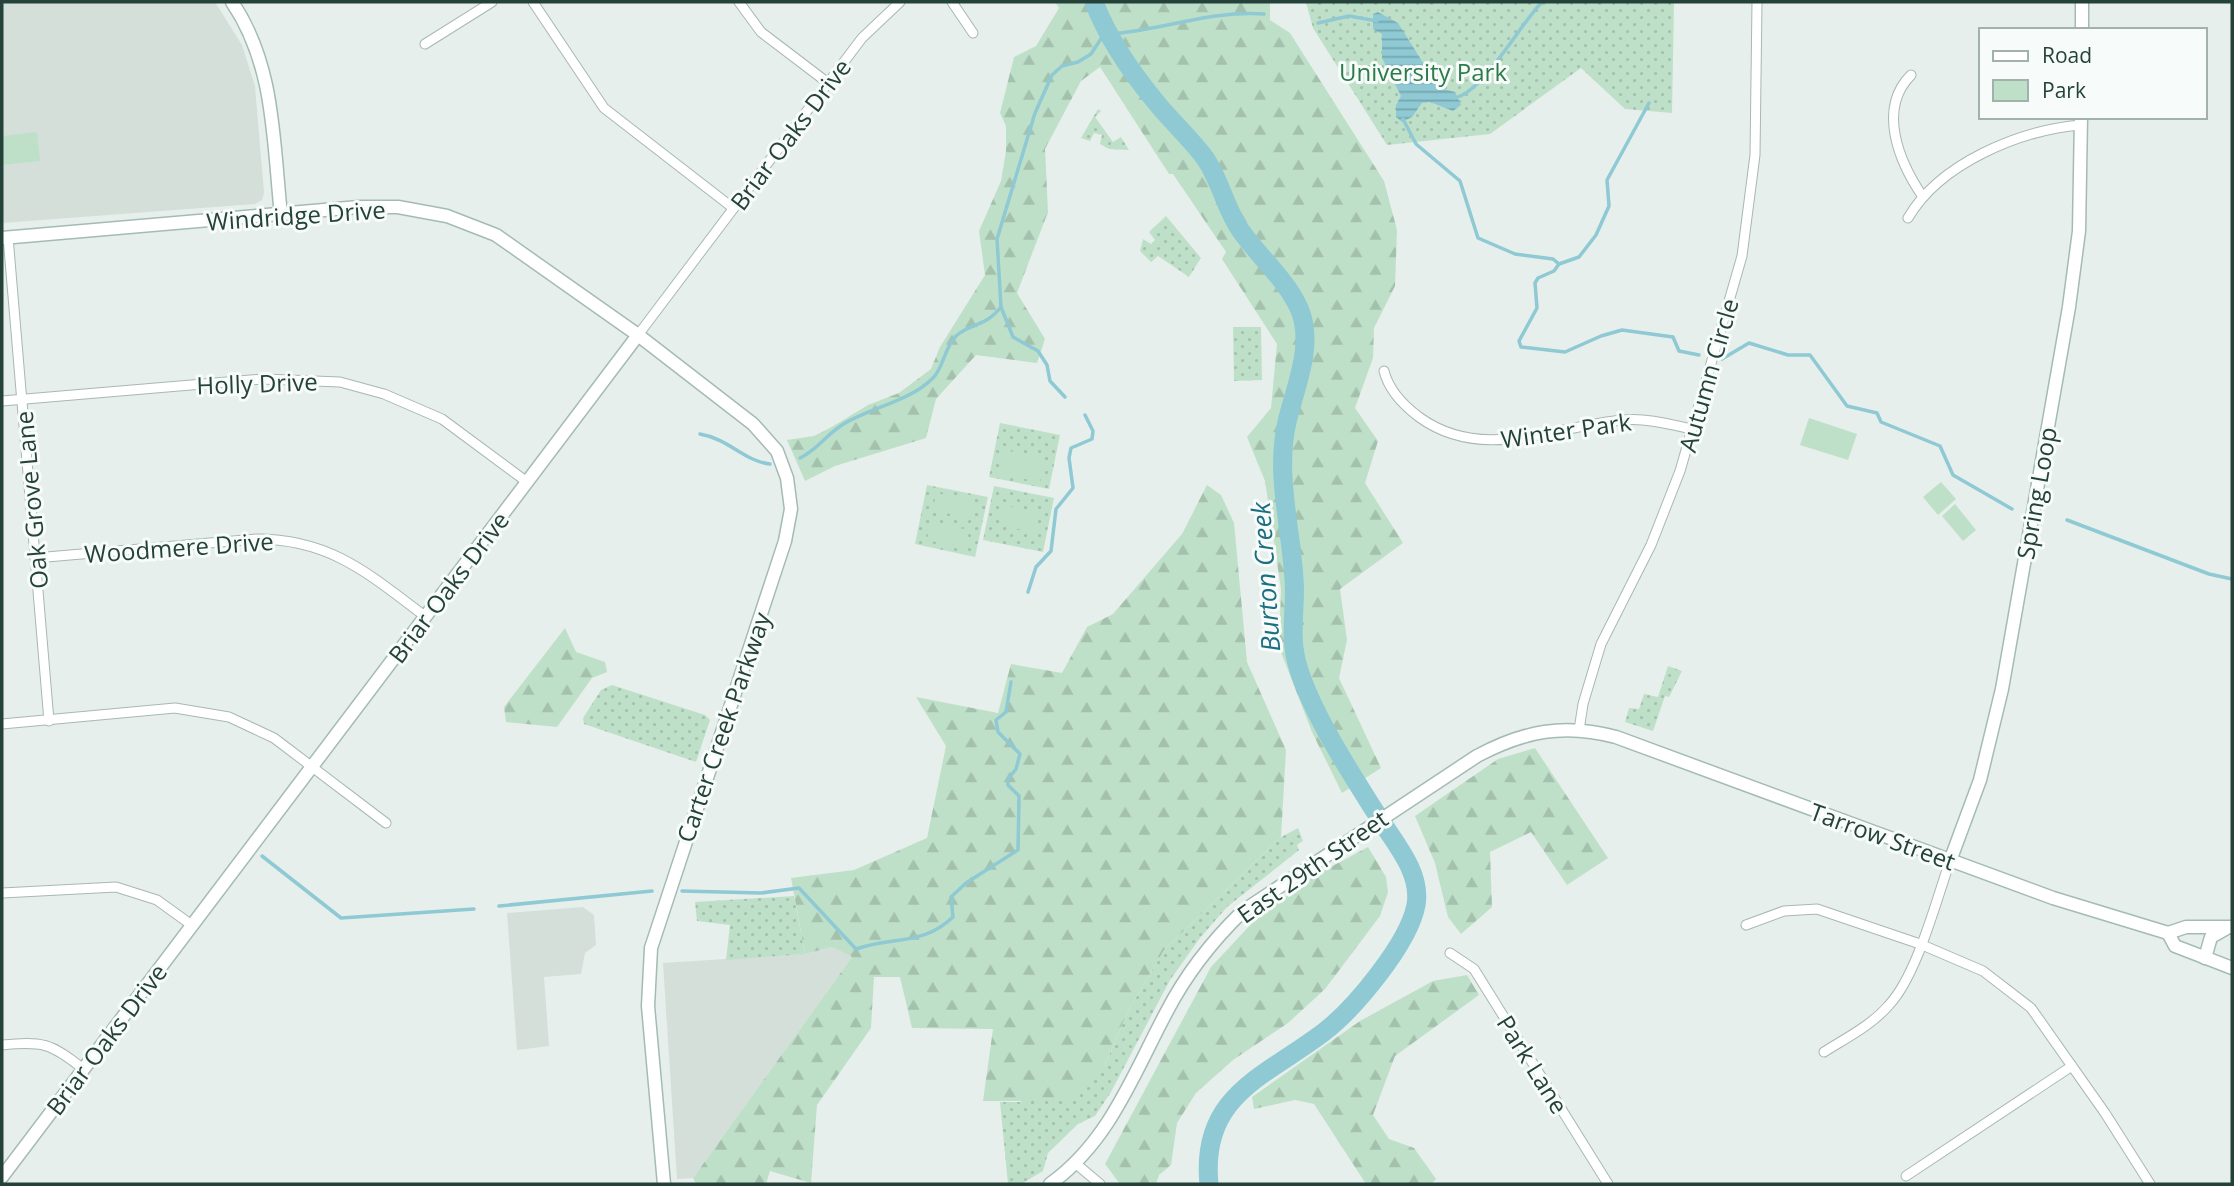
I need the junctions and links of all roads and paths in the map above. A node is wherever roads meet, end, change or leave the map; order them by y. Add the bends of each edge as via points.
1 (232, 2) edge
2 (492, 2) edge
3 (533, 2) edge
4 (739, 2) edge
5 (900, 2) edge
6 (952, 2) edge
7 (1757, 2) edge
8 (2082, 2) edge
9 (2082, 28) edge
10 (973, 33) dead end
11 (425, 44) dead end
12 (1911, 75) dead end
13 (828, 83) junction
14 (2081, 121) edge
15 (1923, 197) junction
16 (733, 208) junction
17 (281, 215) junction
18 (1908, 218) dead end
19 (5, 238) edge
20 (639, 335) junction
21 (1384, 371) dead end
22 (23, 399) junction
23 (2, 401) edge
24 (1692, 429) junction
25 (527, 481) junction
26 (35, 558) junction
27 (426, 617) junction
28 (49, 721) junction
29 (2, 724) edge
30 (1579, 730) junction
31 (1526, 734) joint
32 (311, 769) junction
33 (386, 823) dead end
34 (1950, 861) junction
35 (2, 893) edge
36 (1746, 925) dead end
37 (192, 926) junction
38 (2231, 927) edge
39 (2168, 933) junction
40 (1920, 944) junction
41 (1450, 953) dead end
42 (2205, 958) junction
43 (2232, 968) edge
44 (2, 1045) edge
45 (1824, 1052) dead end
46 (2072, 1066) junction
47 (82, 1068) junction
48 (1075, 1163) junction
49 (1906, 1176) dead end
50 (2, 1177) edge
51 (664, 1184) edge
52 (1050, 1184) edge
53 (1100, 1184) edge
54 (1608, 1184) edge
55 (2151, 1184) edge

1 - 17 street via 263,63
2 - 11 street
3 - 16 street via 604,108
4 - 13 street via 761,32
5 - 13 street, Briar Oaks Drive via 862,38
6 - 10 street
7 - 24 street, Autumn Circle via 1755,155 1748,226
8 - 9 street
12 - 15 street via 1894,101 1895,135 1903,164
13 - 16 street, Briar Oaks Drive
14 - 15 street via 2004,142
14 - 34 street, Spring Loop via 2078,231 2068,307 2002,689 1980,780
15 - 18 street
16 - 20 street, Briar Oaks Drive
17 - 19 street, Windridge Drive
17 - 20 street, Windridge Drive via 397,207 469,223 525,253
19 - 22 street, Oak Grove Lane
20 - 25 street, Briar Oaks Drive
20 - 51 street, Carter Creek Parkway via 766,438 783,465 791,509 775,573 651,948 648,1006
21 - 24 street, Winter Park via 1388,387 1429,424 1478,439 1525,439 1645,419
22 - 23 street, Holly Drive
22 - 25 street, Holly Drive via 263,379 340,382 384,394 442,419
22 - 26 street, Oak Grove Lane
24 - 30 street, Autumn Circle via 1660,524 1601,644
25 - 27 street, Briar Oaks Drive
26 - 27 street, Woodmere Drive via 257,539 293,540 339,555
26 - 28 street, Oak Grove Lane
27 - 32 street, Briar Oaks Drive
28 - 29 street
28 - 32 street via 174,708 198,710 252,726
30 - 31 street, Tarrow Street
30 - 34 street, Tarrow Street via 1667,755
31 - 48 street, East 29th Street via 1477,756 1360,831 1264,894 1223,930 1183,983 1114,1115
32 - 33 street
32 - 37 street, Briar Oaks Drive
34 - 39 street, Tarrow Street
34 - 40 street
35 - 37 street via 116,887 158,900
36 - 40 street via 1784,911 1817,909
37 - 47 street, Briar Oaks Drive
38 - 39 street via 2186,927
38 - 42 street via 2211,937
39 - 42 street, Tarrow Street via 2175,946
40 - 45 street via 1889,1006
40 - 46 street via 1983,971 2011,990 2031,1008
41 - 54 street, Park Lane via 1474,969
42 - 43 street, Tarrow Street
44 - 47 street via 46,1043
46 - 49 street
46 - 55 street
47 - 50 street, Briar Oaks Drive
48 - 52 street, East 29th Street
48 - 53 street

